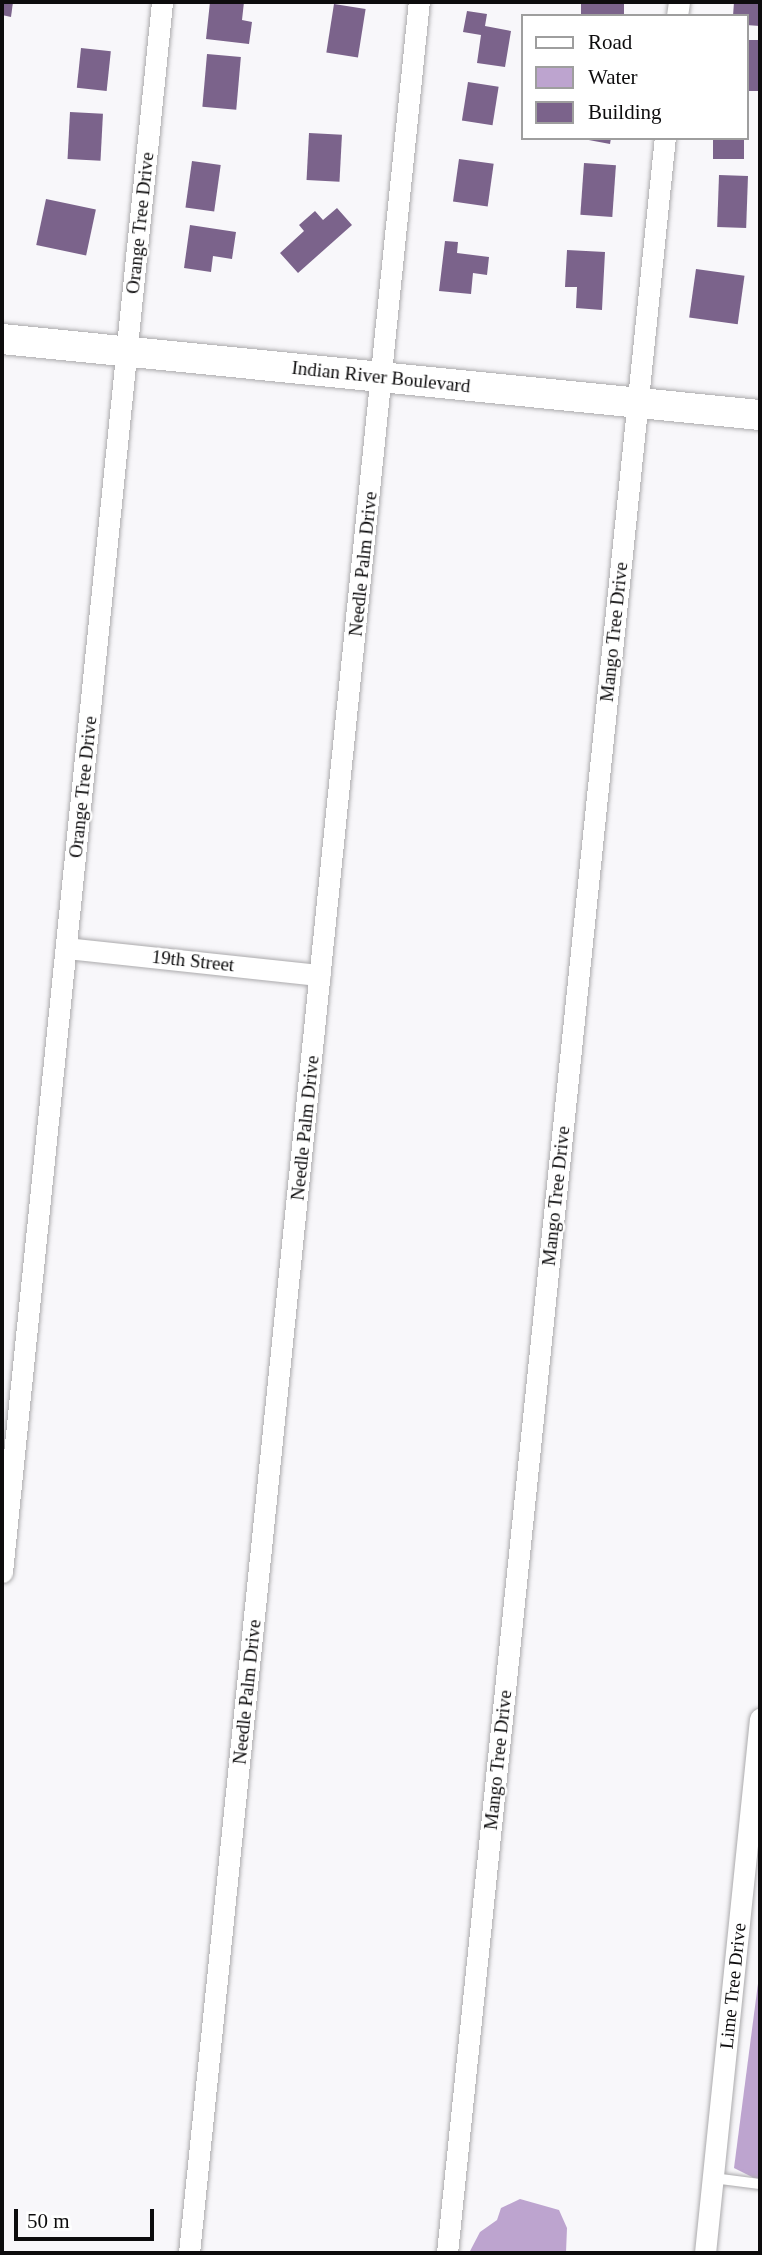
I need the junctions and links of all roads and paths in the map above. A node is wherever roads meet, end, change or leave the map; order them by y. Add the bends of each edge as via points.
1 (162, 2) edge
2 (419, 2) edge
3 (665, 140) edge
4 (2, 339) edge
5 (127, 351) junction
6 (382, 377) junction
7 (638, 402) junction
8 (760, 415) edge
9 (66, 948) junction
10 (320, 975) junction
11 (4, 1531) edge
12 (2, 1572) edge
13 (760, 1719) edge
14 (713, 2178) junction
15 (760, 2184) edge
16 (189, 2253) edge
17 (447, 2253) edge
18 (705, 2253) edge

1 - 5 street, Orange Tree Drive
2 - 6 street, Needle Palm Drive
3 - 7 street, Mango Tree Drive
4 - 5 main road, Indian River Boulevard
5 - 6 main road, Indian River Boulevard
5 - 9 street, Orange Tree Drive
6 - 7 main road, Indian River Boulevard
6 - 10 street, Needle Palm Drive
7 - 8 main road, Indian River Boulevard
7 - 17 street, Mango Tree Drive
9 - 10 street, 19th Street
9 - 11 street, Orange Tree Drive
10 - 16 street, Needle Palm Drive
11 - 12 street, Orange Tree Drive
13 - 14 street, Lime Tree Drive
14 - 15 lane
14 - 18 street, Lime Tree Drive

